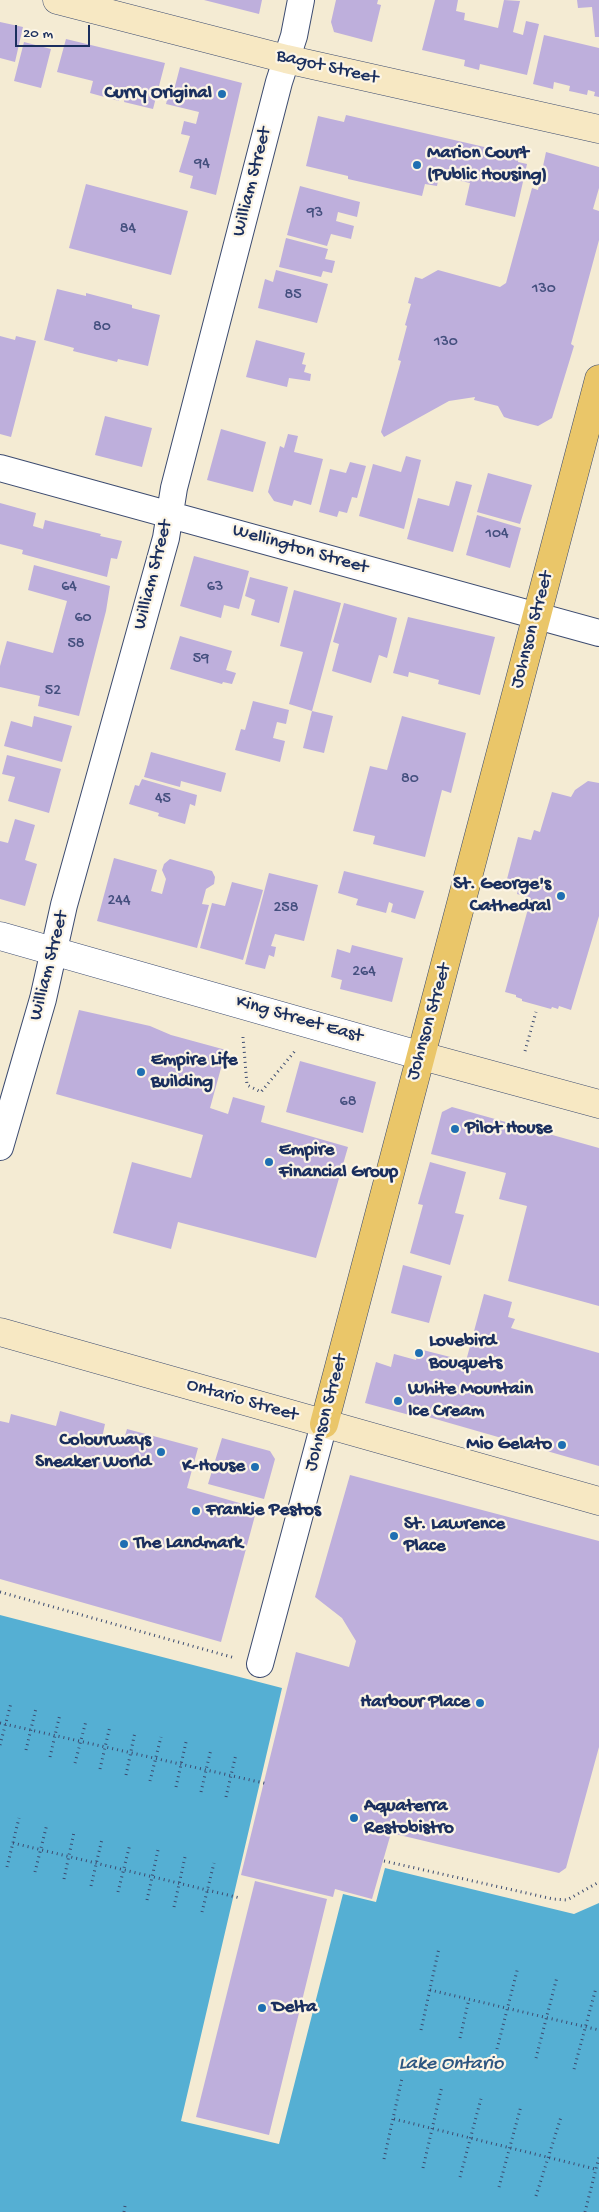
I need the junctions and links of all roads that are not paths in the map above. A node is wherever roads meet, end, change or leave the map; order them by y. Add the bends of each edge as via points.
1 (57, 0) edge
2 (301, 0) edge
3 (286, 59) junction
4 (599, 129) edge
5 (599, 379) edge
6 (0, 468) edge
7 (170, 514) junction
8 (537, 616) junction
9 (599, 633) edge
10 (0, 936) edge
11 (54, 950) junction
12 (422, 1056) junction
13 (599, 1104) edge
14 (0, 1147) edge
15 (0, 1332) edge
16 (324, 1424) junction
17 (599, 1501) edge
18 (260, 1664) road end

1 - 3 main road, Bagot Street
2 - 3 street, William Street
3 - 4 main road, Bagot Street
3 - 7 street, William Street via 174,488
5 - 8 main road, Johnson Street
6 - 7 street, Wellington Street
7 - 8 street, Wellington Street
7 - 11 street, William Street
8 - 9 street, Wellington Street
8 - 12 main road, Johnson Street
10 - 11 street, King Street East
11 - 12 street, King Street East
11 - 14 street, William Street
12 - 13 main road, King Street East
12 - 16 main road, Johnson Street
15 - 16 main road, Ontario Street
16 - 17 main road, Ontario Street
16 - 18 street, Johnson Street

